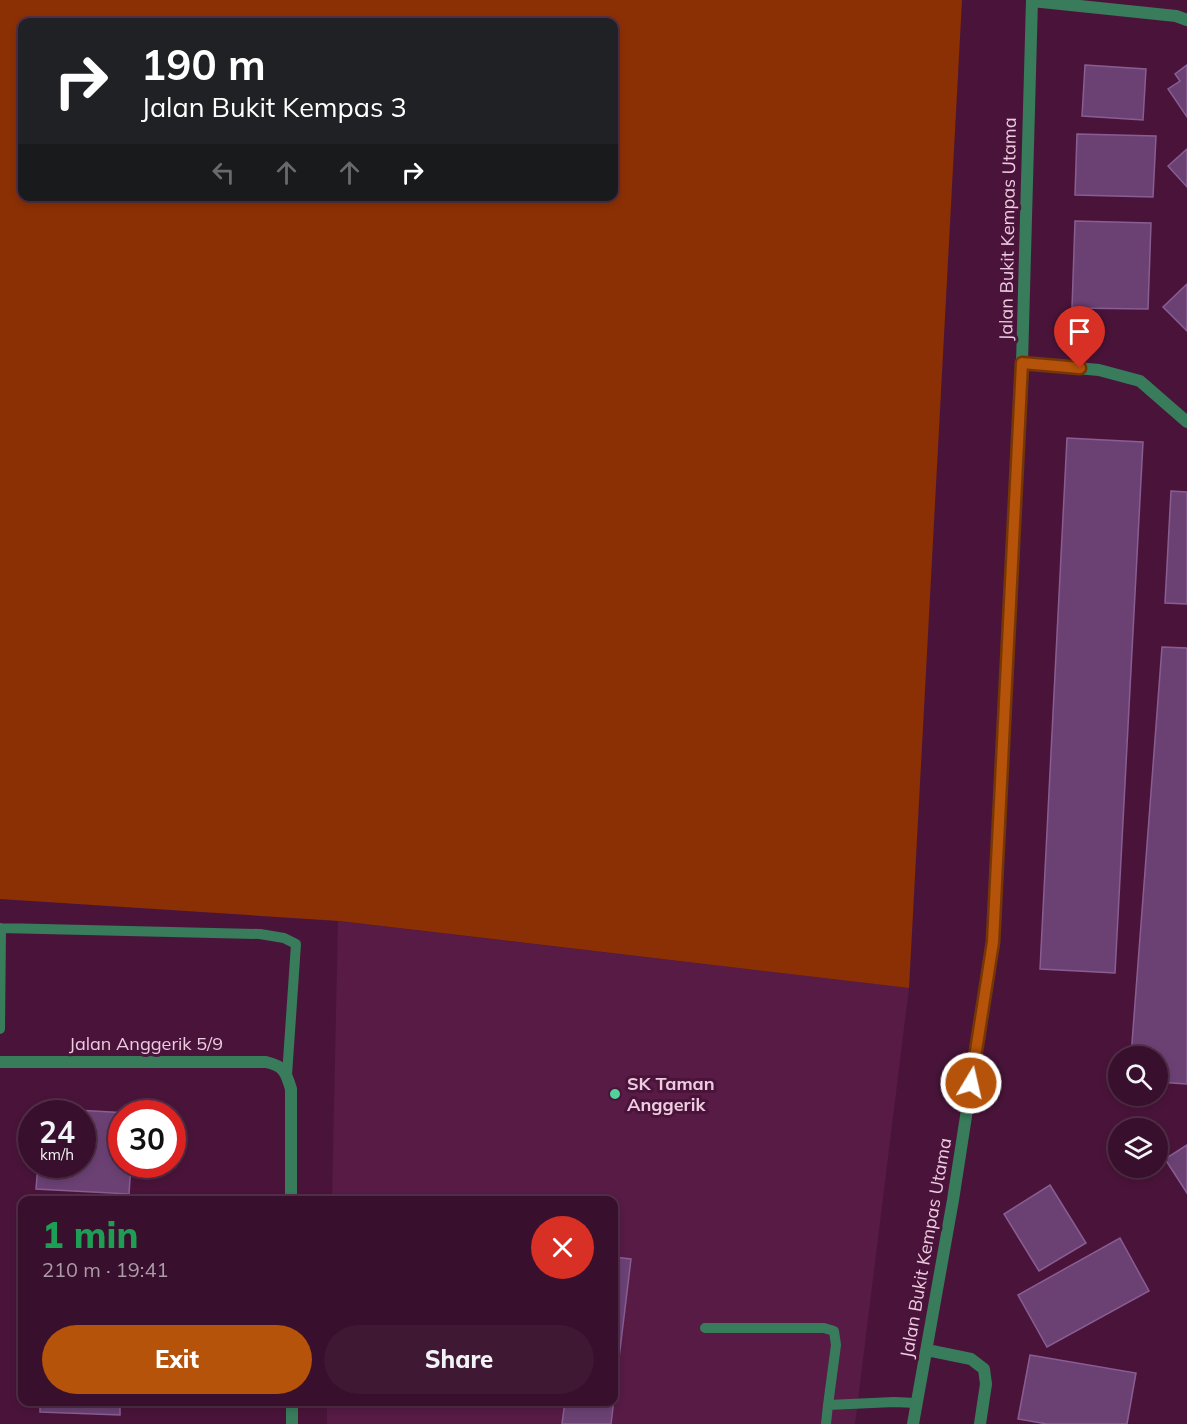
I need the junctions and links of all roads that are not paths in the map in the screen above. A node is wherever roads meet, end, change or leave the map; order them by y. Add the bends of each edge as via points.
1 (1032, 0) edge
2 (1187, 20) edge
3 (1022, 363) junction
4 (1187, 422) edge
5 (1, 928) edge
6 (0, 1029) edge
7 (0, 1062) edge
8 (287, 1075) junction
9 (291, 1196) edge
10 (705, 1328) dead end
11 (927, 1350) junction
12 (916, 1403) junction
13 (828, 1405) junction
14 (292, 1406) edge
15 (292, 1424) edge
16 (826, 1424) edge
17 (913, 1424) edge
18 (980, 1424) edge

1 - 2 street
1 - 3 street, Jalan Bukit Kempas Utama
3 - 4 street via 1099,370 1140,381
3 - 11 street, Jalan Bukit Kempas Utama via 993,942
5 - 6 lane
5 - 8 lane via 260,934 296,944
7 - 8 street, Jalan Anggerik 5/9 via 266,1062 278,1065
8 - 9 street via 291,1089
10 - 13 lane via 834,1331 837,1346
11 - 12 street, Jalan Bukit Kempas Utama
11 - 18 street via 971,1359 984,1369 987,1384
12 - 13 lane
12 - 17 street, Jalan Bukit Kempas Utama
13 - 16 lane
14 - 15 street

